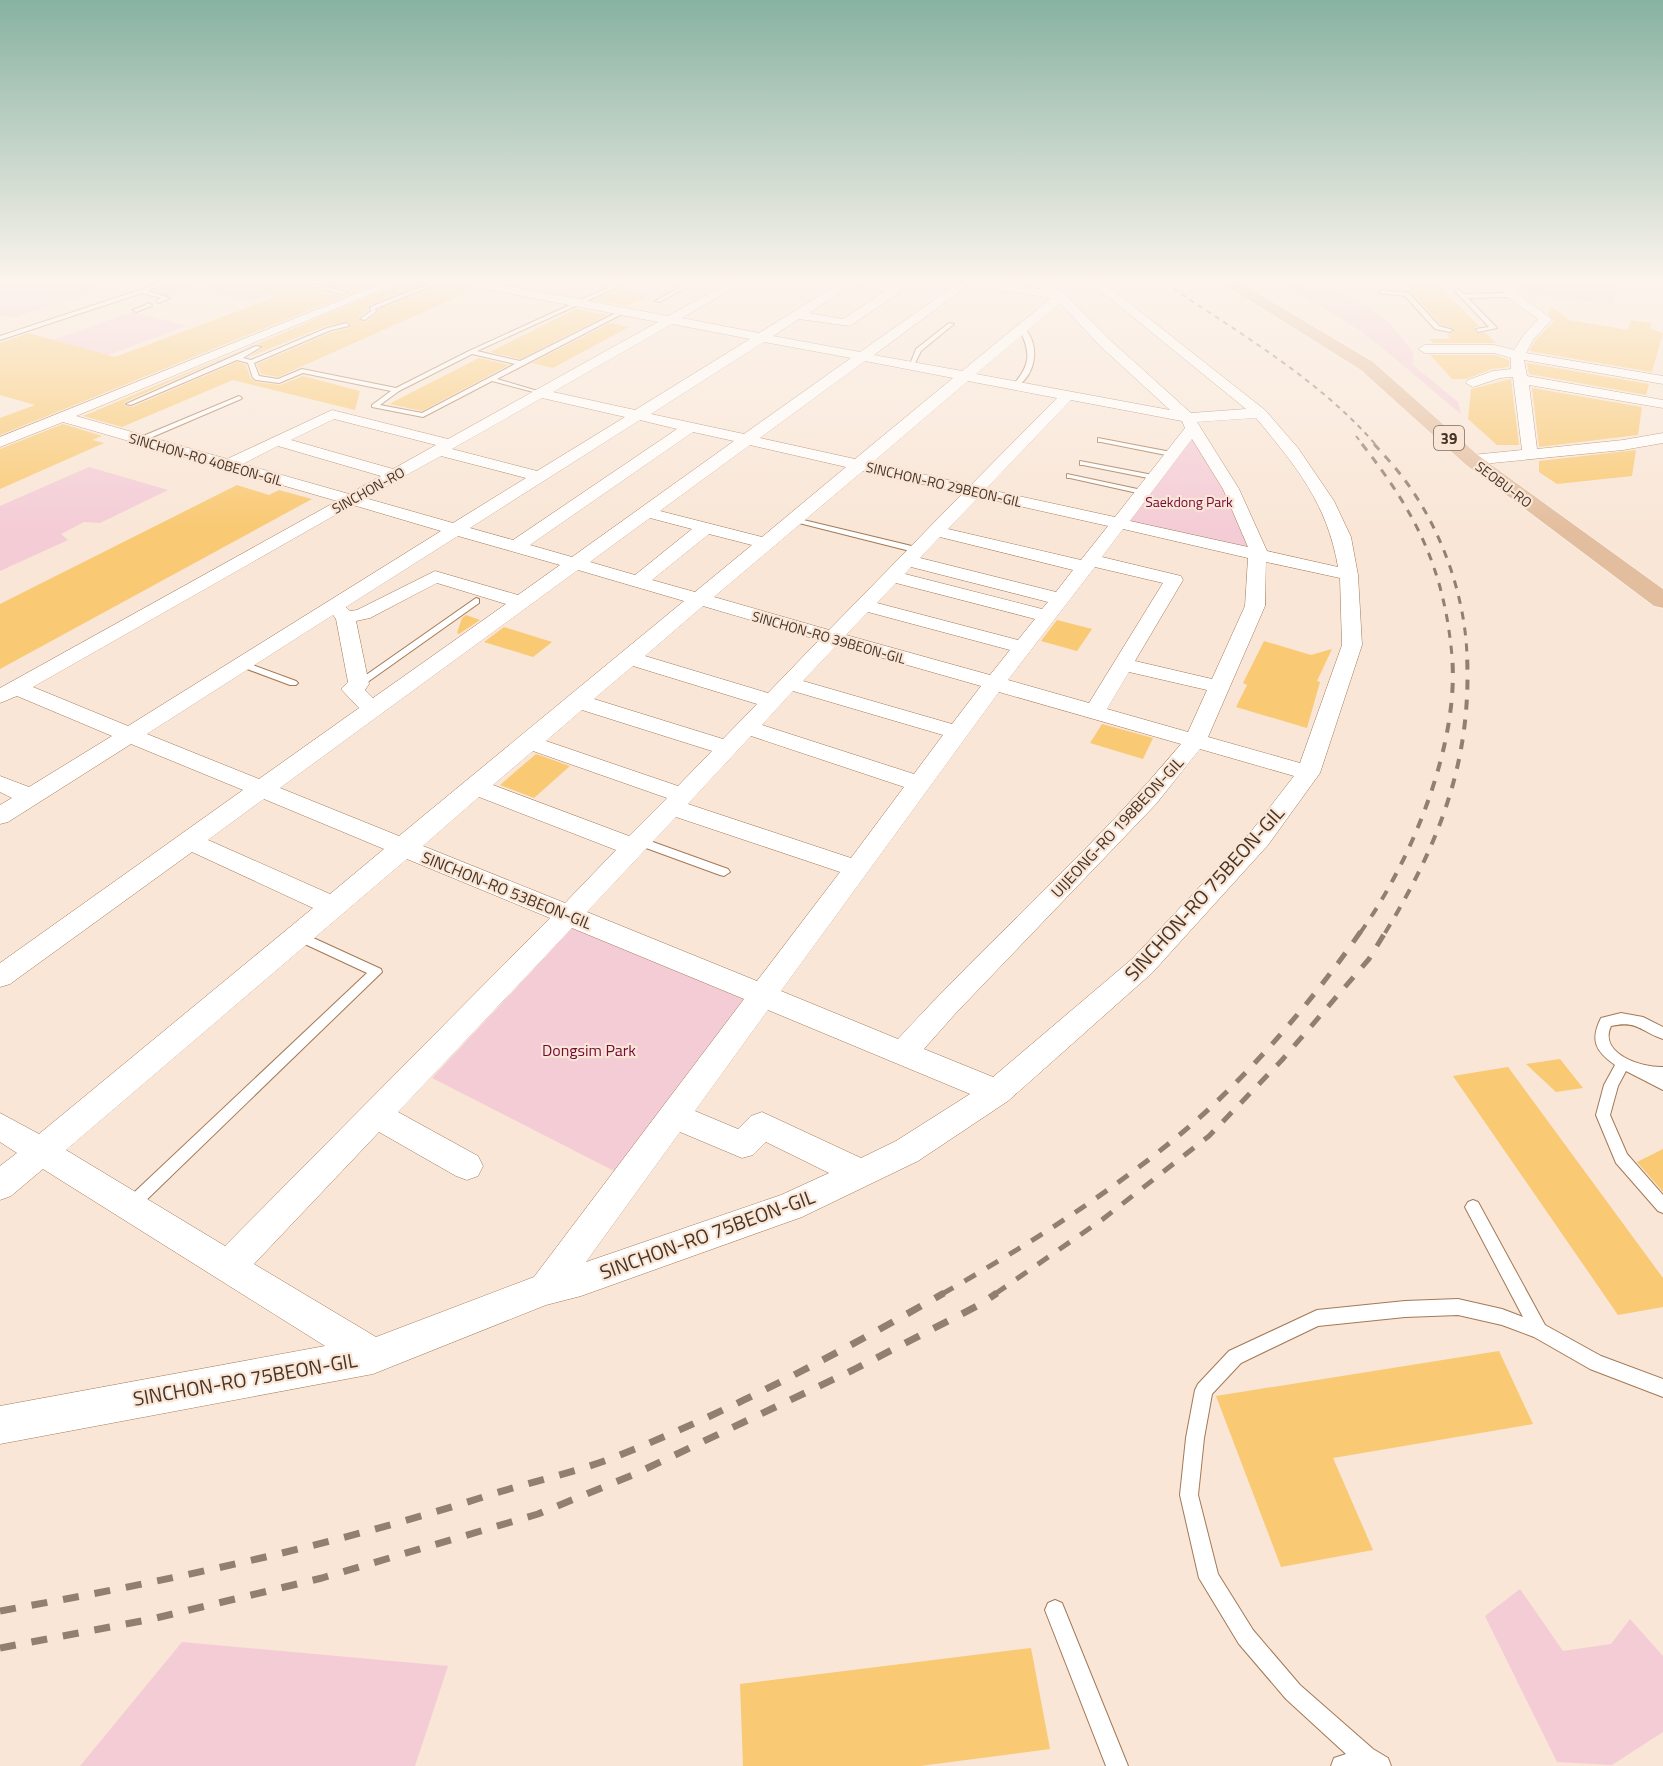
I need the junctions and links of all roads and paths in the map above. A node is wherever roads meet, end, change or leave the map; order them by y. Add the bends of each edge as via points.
1 (189, 365) edge
2 (220, 365) edge
3 (252, 365) edge
4 (445, 365) edge
5 (516, 365) edge
6 (588, 365) edge
7 (718, 365) edge
8 (850, 365) edge
9 (908, 365) edge
10 (978, 365) edge
11 (1029, 365) edge
12 (1129, 365) edge
13 (1193, 365) edge
14 (1366, 365) edge
15 (1518, 365) edge
16 (1578, 365) edge
17 (911, 366) joint
18 (965, 376) junction
19 (1519, 376) junction
20 (491, 379) junction
21 (1663, 380) edge
22 (1473, 383) dead end
23 (1016, 385) junction
24 (397, 390) junction
25 (539, 393) junction
26 (1068, 395) junction
27 (239, 398) dead end
28 (129, 404) dead end
29 (1663, 404) edge
30 (1260, 413) junction
31 (638, 416) junction
32 (62, 417) junction
33 (1190, 423) junction
34 (690, 427) junction
35 (1663, 438) edge
36 (140, 439) junction
37 (746, 440) junction
38 (1101, 440) dead end
39 (277, 441) junction
40 (0, 442) edge
41 (444, 447) junction
42 (1172, 454) junction
43 (1530, 454) junction
44 (1472, 460) junction
45 (1083, 463) dead end
46 (228, 465) junction
47 (859, 465) junction
48 (394, 475) junction
49 (1070, 476) dead end
50 (540, 477) junction
51 (1154, 477) junction
52 (975, 491) junction
53 (1142, 492) junction
54 (349, 500) junction
55 (646, 512) junction
56 (794, 519) junction
57 (1118, 523) junction
58 (705, 528) junction
59 (455, 530) junction
60 (936, 531) junction
61 (765, 543) junction
62 (515, 547) junction
63 (1257, 554) junction
64 (912, 555) junction
65 (1087, 563) junction
66 (574, 564) junction
67 (1348, 575) junction
68 (892, 576) junction
69 (637, 582) junction
70 (1060, 599) junction
71 (698, 600) junction
72 (476, 601) dead end
73 (1663, 601) edge
74 (521, 602) junction
75 (864, 604) junction
76 (340, 612) junction
77 (1047, 616) junction
78 (831, 638) junction
79 (1022, 648) junction
80 (629, 658) junction
81 (242, 664) junction
82 (1123, 664) junction
83 (293, 683) dead end
84 (788, 683) junction
85 (359, 684) junction
86 (994, 684) junction
87 (1219, 687) junction
88 (8, 692) edge
89 (578, 701) junction
90 (771, 701) junction
91 (372, 709) junction
92 (1094, 712) junction
93 (748, 728) junction
94 (957, 732) junction
95 (130, 734) junction
96 (1196, 741) junction
97 (528, 742) junction
98 (727, 748) junction
99 (1308, 773) junction
100 (0, 783) edge
101 (920, 784) junction
102 (475, 787) junction
103 (262, 789) junction
104 (31, 797) junction
105 (677, 801) junction
106 (0, 816) edge
107 (189, 841) junction
108 (636, 844) junction
109 (404, 847) junction
110 (858, 869) junction
111 (724, 872) dead end
112 (333, 906) junction
113 (569, 915) junction
114 (298, 936) junction
115 (0, 977) edge
116 (764, 996) junction
117 (1659, 1026) edge
118 (903, 1053) junction
119 (1628, 1066) junction
120 (1663, 1073) edge
121 (1663, 1084) edge
122 (997, 1092) junction
123 (376, 1115) junction
124 (674, 1116) junction
125 (0, 1126) edge
126 (41, 1152) junction
127 (467, 1166) dead end
128 (860, 1173) junction
129 (0, 1186) edge
130 (1663, 1206) edge
131 (130, 1207) junction
132 (1473, 1207) dead end
133 (228, 1267) junction
134 (546, 1289) junction
135 (1539, 1331) junction
136 (373, 1356) junction
137 (1663, 1388) edge
138 (0, 1425) edge
139 (1055, 1610) dead end
140 (1372, 1762) edge
141 (1117, 1766) edge
142 (1342, 1766) edge

1 - 32 street
2 - 28 lane
3 - 24 lane via 256,378 279,381 302,371
4 - 24 lane
5 - 20 lane
6 - 25 street, SINCHON-RO
7 - 31 street
8 - 37 street
9 - 17 street
10 - 18 street
11 - 23 lane via 1027,376
12 - 33 street, UIJEONG-RO 198BEON-GIL
13 - 30 street, SINCHON-RO 75BEON-GIL
14 - 44 main road, SEOBU-RO / 39
15 - 19 street
16 - 21 street
17 - 18 street
18 - 23 street
18 - 47 street
19 - 22 street via 1498,374
19 - 29 street
19 - 43 street
20 - 24 lane via 423,415 374,406
20 - 25 lane
23 - 26 street
25 - 31 street, SINCHON-RO 29BEON-GIL
25 - 41 street, SINCHON-RO
26 - 33 street
26 - 52 street
27 - 36 lane
30 - 33 street
30 - 67 street, SINCHON-RO 75BEON-GIL via 1326,501 1342,537
31 - 34 street, SINCHON-RO 29BEON-GIL
31 - 50 street
32 - 36 street, SINCHON-RO 40BEON-GIL
32 - 40 street
33 - 42 street
33 - 63 street, UIJEONG-RO 198BEON-GIL via 1231,489
34 - 37 street, SINCHON-RO 29BEON-GIL
34 - 62 street
35 - 43 street
36 - 46 street, SINCHON-RO 40BEON-GIL
37 - 47 street, SINCHON-RO 29BEON-GIL
37 - 55 street
38 - 42 lane
39 - 41 street via 332,414
39 - 46 street
39 - 48 street
41 - 48 street, SINCHON-RO
41 - 50 street
42 - 51 street
43 - 44 street
44 - 73 main road, SEOBU-RO / 39
45 - 51 lane
46 - 54 street, SINCHON-RO 40BEON-GIL
47 - 52 street, SINCHON-RO 29BEON-GIL
47 - 56 street
48 - 54 street, SINCHON-RO
49 - 53 lane
50 - 59 street
51 - 53 street
52 - 57 street, SINCHON-RO 29BEON-GIL
52 - 60 street
53 - 57 street
54 - 59 street, SINCHON-RO 39BEON-GIL
54 - 88 street, SINCHON-RO
55 - 58 street
55 - 66 street
56 - 61 street
56 - 64 lane
57 - 63 street, SINCHON-RO 29BEON-GIL
57 - 65 street
58 - 61 street
58 - 69 street
59 - 62 street, SINCHON-RO 39BEON-GIL
59 - 76 street
60 - 64 street
60 - 65 street
61 - 71 street
62 - 66 street, SINCHON-RO 39BEON-GIL
63 - 67 street, SINCHON-RO 29BEON-GIL
63 - 87 street, UIJEONG-RO 198BEON-GIL via 1255,606
64 - 68 street
64 - 70 street
65 - 70 street
65 - 82 street via 1174,580
66 - 69 street, SINCHON-RO 39BEON-GIL
66 - 74 street
67 - 99 street, SINCHON-RO 75BEON-GIL via 1352,645
68 - 75 street
68 - 77 street
69 - 71 street, SINCHON-RO 39BEON-GIL
70 - 77 street
71 - 78 street, SINCHON-RO 39BEON-GIL
71 - 80 street
72 - 85 lane
74 - 76 street via 435,577 363,614
74 - 91 street
75 - 78 street
75 - 79 street
76 - 81 street
76 - 85 street
77 - 79 street
78 - 84 street
78 - 86 street, SINCHON-RO 39BEON-GIL
79 - 86 street
80 - 89 street
80 - 90 street
81 - 83 lane
81 - 95 street
82 - 87 street
82 - 92 street
84 - 90 street
84 - 94 street
85 - 91 street via 351,689
86 - 92 street, SINCHON-RO 39BEON-GIL
86 - 94 street
87 - 96 street, UIJEONG-RO 198BEON-GIL
88 - 95 street, SINCHON-RO 53BEON-GIL
89 - 97 street
89 - 98 street
90 - 93 street
91 - 103 street
92 - 96 street, SINCHON-RO 39BEON-GIL
93 - 98 street
93 - 101 street
94 - 101 street
95 - 103 street, SINCHON-RO 53BEON-GIL
95 - 104 street
96 - 99 street, SINCHON-RO 39BEON-GIL
96 - 118 street, UIJEONG-RO 198BEON-GIL via 1148,799 945,1005
97 - 102 street
97 - 105 street
98 - 105 street
99 - 122 street, SINCHON-RO 75BEON-GIL via 1259,838 1142,966
100 - 104 street
101 - 110 street
102 - 108 street
102 - 109 street
103 - 107 street
103 - 109 street, SINCHON-RO 53BEON-GIL
104 - 106 street
105 - 108 street
105 - 110 street
107 - 112 street
107 - 115 street
108 - 111 lane
108 - 113 street
109 - 112 street
109 - 113 street, SINCHON-RO 53BEON-GIL
110 - 116 street
112 - 114 street
113 - 116 street, SINCHON-RO 53BEON-GIL
113 - 123 street
114 - 126 street
114 - 131 lane via 376,972
116 - 118 street, SINCHON-RO 53BEON-GIL
116 - 124 street
117 - 119 lane via 1626,1018 1606,1022 1601,1028 1604,1046
118 - 122 street, SINCHON-RO 53BEON-GIL
119 - 120 lane via 1646,1073
119 - 121 lane
119 - 130 lane via 1611,1085 1603,1115 1621,1158
122 - 128 street, SINCHON-RO 75BEON-GIL via 907,1150
123 - 127 street
123 - 133 street
124 - 128 street via 742,1145 762,1125
124 - 134 street
125 - 126 street
126 - 129 street
126 - 131 street
128 - 134 street, SINCHON-RO 75BEON-GIL via 790,1207
131 - 133 street
132 - 135 lane
133 - 136 street
134 - 136 street, SINCHON-RO 75BEON-GIL
135 - 137 lane via 1596,1363
135 - 140 lane via 1458,1307 1317,1318 1235,1357 1204,1390 1189,1495 1209,1578 1246,1637 1293,1692
136 - 138 street, SINCHON-RO 75BEON-GIL
139 - 141 lane
140 - 142 lane

